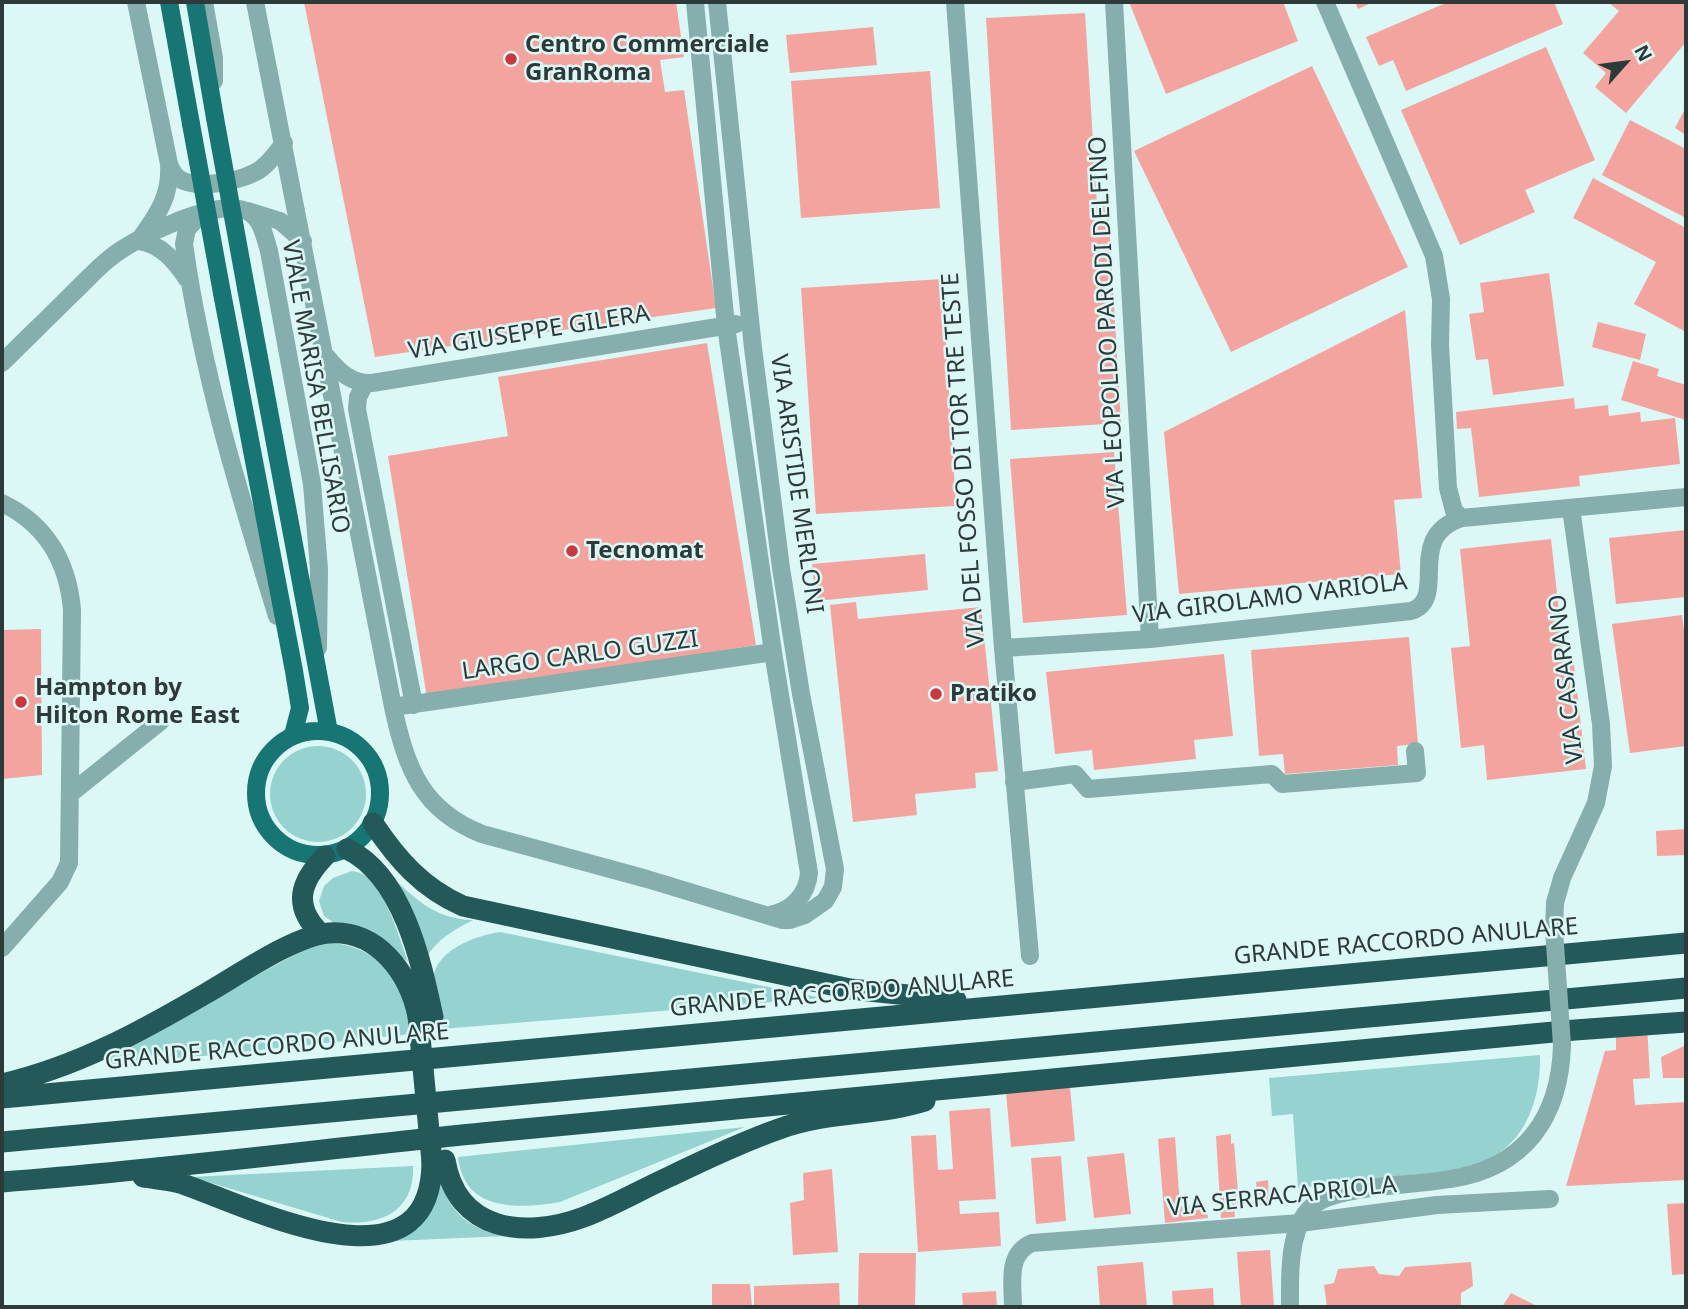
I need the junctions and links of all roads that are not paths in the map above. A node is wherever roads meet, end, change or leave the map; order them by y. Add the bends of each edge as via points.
1 (136, 2) edge
2 (169, 2) edge
3 (195, 2) edge
4 (204, 2) edge
5 (255, 2) edge
6 (695, 2) edge
7 (717, 2) edge
8 (973, 2) edge
9 (1114, 2) edge
10 (1325, 2) edge
11 (955, 6) edge
12 (214, 110) junction
13 (284, 143) junction
14 (169, 164) junction
15 (248, 211) junction
16 (201, 214) junction
17 (139, 241) junction
18 (303, 241) junction
19 (191, 285) junction
20 (750, 322) junction
21 (726, 326) junction
22 (326, 356) junction
23 (2, 363) edge
24 (365, 384) junction
25 (1686, 497) edge
26 (2, 503) edge
27 (1571, 508) junction
28 (1462, 518) junction
29 (379, 523) junction
30 (360, 527) junction
31 (1150, 639) junction
32 (1003, 648) junction
33 (773, 652) junction
34 (294, 671) junction
35 (318, 676) junction
36 (414, 705) junction
37 (393, 707) junction
38 (162, 721) dead end
39 (329, 732) junction
40 (293, 735) junction
41 (1415, 751) dead end
42 (1014, 782) junction
43 (70, 794) junction
44 (373, 823) junction
45 (347, 849) junction
46 (325, 856) junction
47 (765, 916) junction
48 (321, 934) junction
49 (1686, 943) edge
50 (2, 948) edge
51 (1030, 956) dead end
52 (1686, 988) edge
53 (1010, 1006) junction
54 (425, 1017) junction
55 (1686, 1022) edge
56 (2, 1084) edge
57 (971, 1087) junction
58 (2, 1098) edge
59 (2, 1142) edge
60 (438, 1161) junction
61 (96, 1175) junction
62 (2, 1182) edge
63 (1550, 1199) dead end
64 (1300, 1223) junction
65 (1013, 1307) edge
66 (1290, 1307) edge

1 - 14 street
2 - 34 main road, bridge
3 - 12 main road, VIALE MARISA BELLISARIO
4 - 12 street via 214,58
5 - 13 street, VIA ARISTIDE MERLONI
6 - 21 street, VIA ARISTIDE MERLONI
7 - 20 street, VIA ARISTIDE MERLONI
8 - 11 street
9 - 31 street, VIA LEOPOLDO PARODI DELFINO
10 - 28 street via 1434,256 1441,299 1448,488 1454,511
11 - 32 street, VIA DEL FOSSO DI TOR TRE TESTE
12 - 35 main road, VIALE MARISA BELLISARIO, bridge
13 - 14 street via 254,173 214,183 184,181
13 - 18 street, VIA ARISTIDE MERLONI
14 - 17 street via 165,200
15 - 16 street via 229,208
15 - 18 street via 280,221
15 - 35 street, VIALE MARISA BELLISARIO via 261,225 269,251 312,484 319,569
16 - 17 street
16 - 19 street via 185,234
17 - 19 street via 166,254
17 - 23 street via 104,263
18 - 22 street, VIA ARISTIDE MERLONI
19 - 34 street via 226,448
20 - 21 street, VIA GIUSEPPE GILERA
20 - 47 street, VIA ARISTIDE MERLONI via 787,607 835,869 830,895 819,907 790,920
21 - 24 street, VIA GIUSEPPE GILERA
21 - 33 street, VIA ARISTIDE MERLONI
22 - 24 street via 343,375
22 - 30 street, VIA ARISTIDE MERLONI
24 - 29 street via 357,409
25 - 27 street
26 - 43 street via 45,535 59,555 69,584
27 - 28 street
27 - 64 street, VIA CASARANO, bridge via 1603,766 1597,803 1555,903 1562,1045 1558,1084 1549,1112 1528,1143 1508,1158 1466,1176 1338,1194 1311,1206
28 - 31 street, VIA GIROLAMO VARIOLA via 1437,534 1430,550 1427,596 1414,610
29 - 30 street
29 - 36 street
30 - 37 street, VIA ARISTIDE MERLONI
31 - 32 street, VIA GIROLAMO VARIOLA
32 - 42 street, VIA DEL FOSSO DI TOR TRE TESTE
33 - 36 street, LARGO CARLO GUZZI
33 - 47 street, VIA ARISTIDE MERLONI via 809,873 800,898 785,911
34 - 40 main road via 300,708
35 - 39 main road, VIALE MARISA BELLISARIO
36 - 37 street, LARGO CARLO GUZZI
37 - 47 street, VIA ARISTIDE MERLONI via 414,777 426,796 457,822 490,837
38 - 43 street
39 - 40 main road
39 - 44 main road via 357,744 372,763 380,793
40 - 46 main road via 265,759 256,782 257,806 266,828 283,846
41 - 42 street via 1417,773 1282,784 1272,774 1088,789 1075,774
42 - 51 street, VIA DEL FOSSO DI TOR TRE TESTE
43 - 50 street via 65,873
44 - 45 main road
44 - 53 highway via 396,857 422,882 447,899 480,911 850,989
45 - 46 main road
45 - 54 highway via 370,862 396,902 413,943
46 - 48 highway via 309,873 302,896 308,918
48 - 54 highway via 350,936 386,955
48 - 56 highway via 274,954 105,1049 41,1075
49 - 53 highway, GRANDE RACCORDO ANULARE
52 - 59 highway
53 - 58 highway, GRANDE RACCORDO ANULARE
54 - 60 highway, bridge
55 - 57 highway
57 - 60 highway via 898,1108 791,1125 583,1217 541,1227 492,1223 474,1213
57 - 61 highway via 364,1144
60 - 61 highway via 424,1204 412,1219 385,1233 359,1236 296,1226 177,1182
61 - 62 highway
63 - 64 street, VIA SERRACAPRIOLA via 1437,1205
64 - 65 street, VIA SERRACAPRIOLA via 1040,1242 1020,1248 1014,1264
64 - 66 street via 1293,1252

